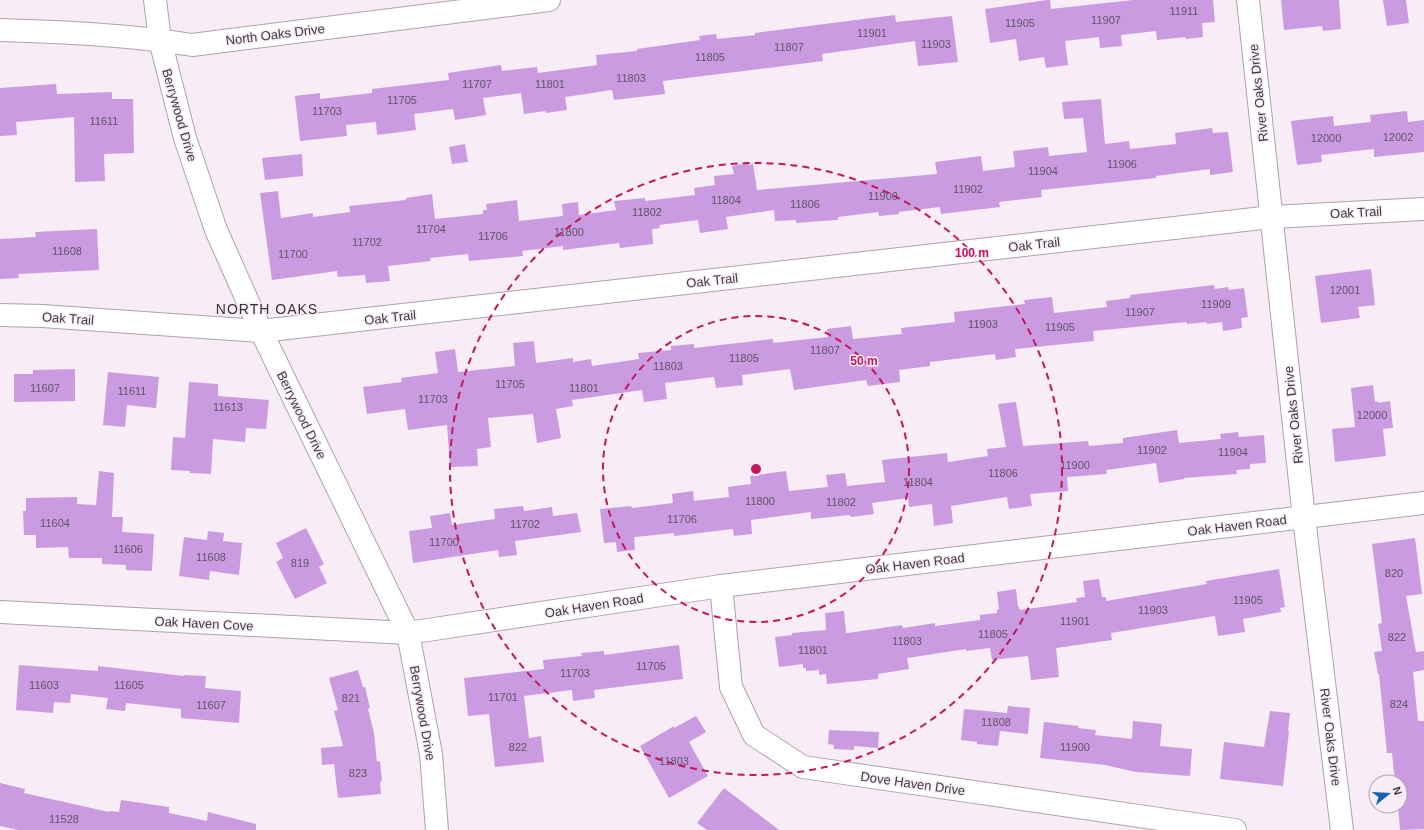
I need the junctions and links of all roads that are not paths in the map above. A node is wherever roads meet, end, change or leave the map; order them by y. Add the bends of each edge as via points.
1 (155, 0) edge
2 (549, 0) edge
3 (1248, 0) edge
4 (0, 30) edge
5 (160, 40) junction
6 (1424, 208) edge
7 (1272, 217) junction
8 (0, 315) edge
9 (261, 332) junction
10 (1424, 503) edge
11 (1304, 518) junction
12 (721, 586) junction
13 (0, 612) edge
14 (408, 633) junction
15 (437, 830) edge
16 (1235, 830) edge
17 (1342, 830) edge

1 - 5 street, Berrywood Drive
2 - 5 street, North Oaks Drive via 192,45
3 - 7 street, River Oaks Drive
4 - 5 street, North Oaks Drive
5 - 9 street, Berrywood Drive via 185,138 216,230
6 - 7 street, Oak Trail
7 - 9 street, Oak Trail
7 - 11 street, River Oaks Drive
8 - 9 street, Oak Trail
9 - 14 street, Berrywood Drive
10 - 11 street, Oak Haven Road
11 - 12 street, Oak Haven Road
11 - 17 street, River Oaks Drive
12 - 14 street, Oak Haven Road
12 - 16 street, Dove Haven Drive via 730,686 754,735 803,767
13 - 14 street, Oak Haven Cove
14 - 15 street, Berrywood Drive via 431,754

